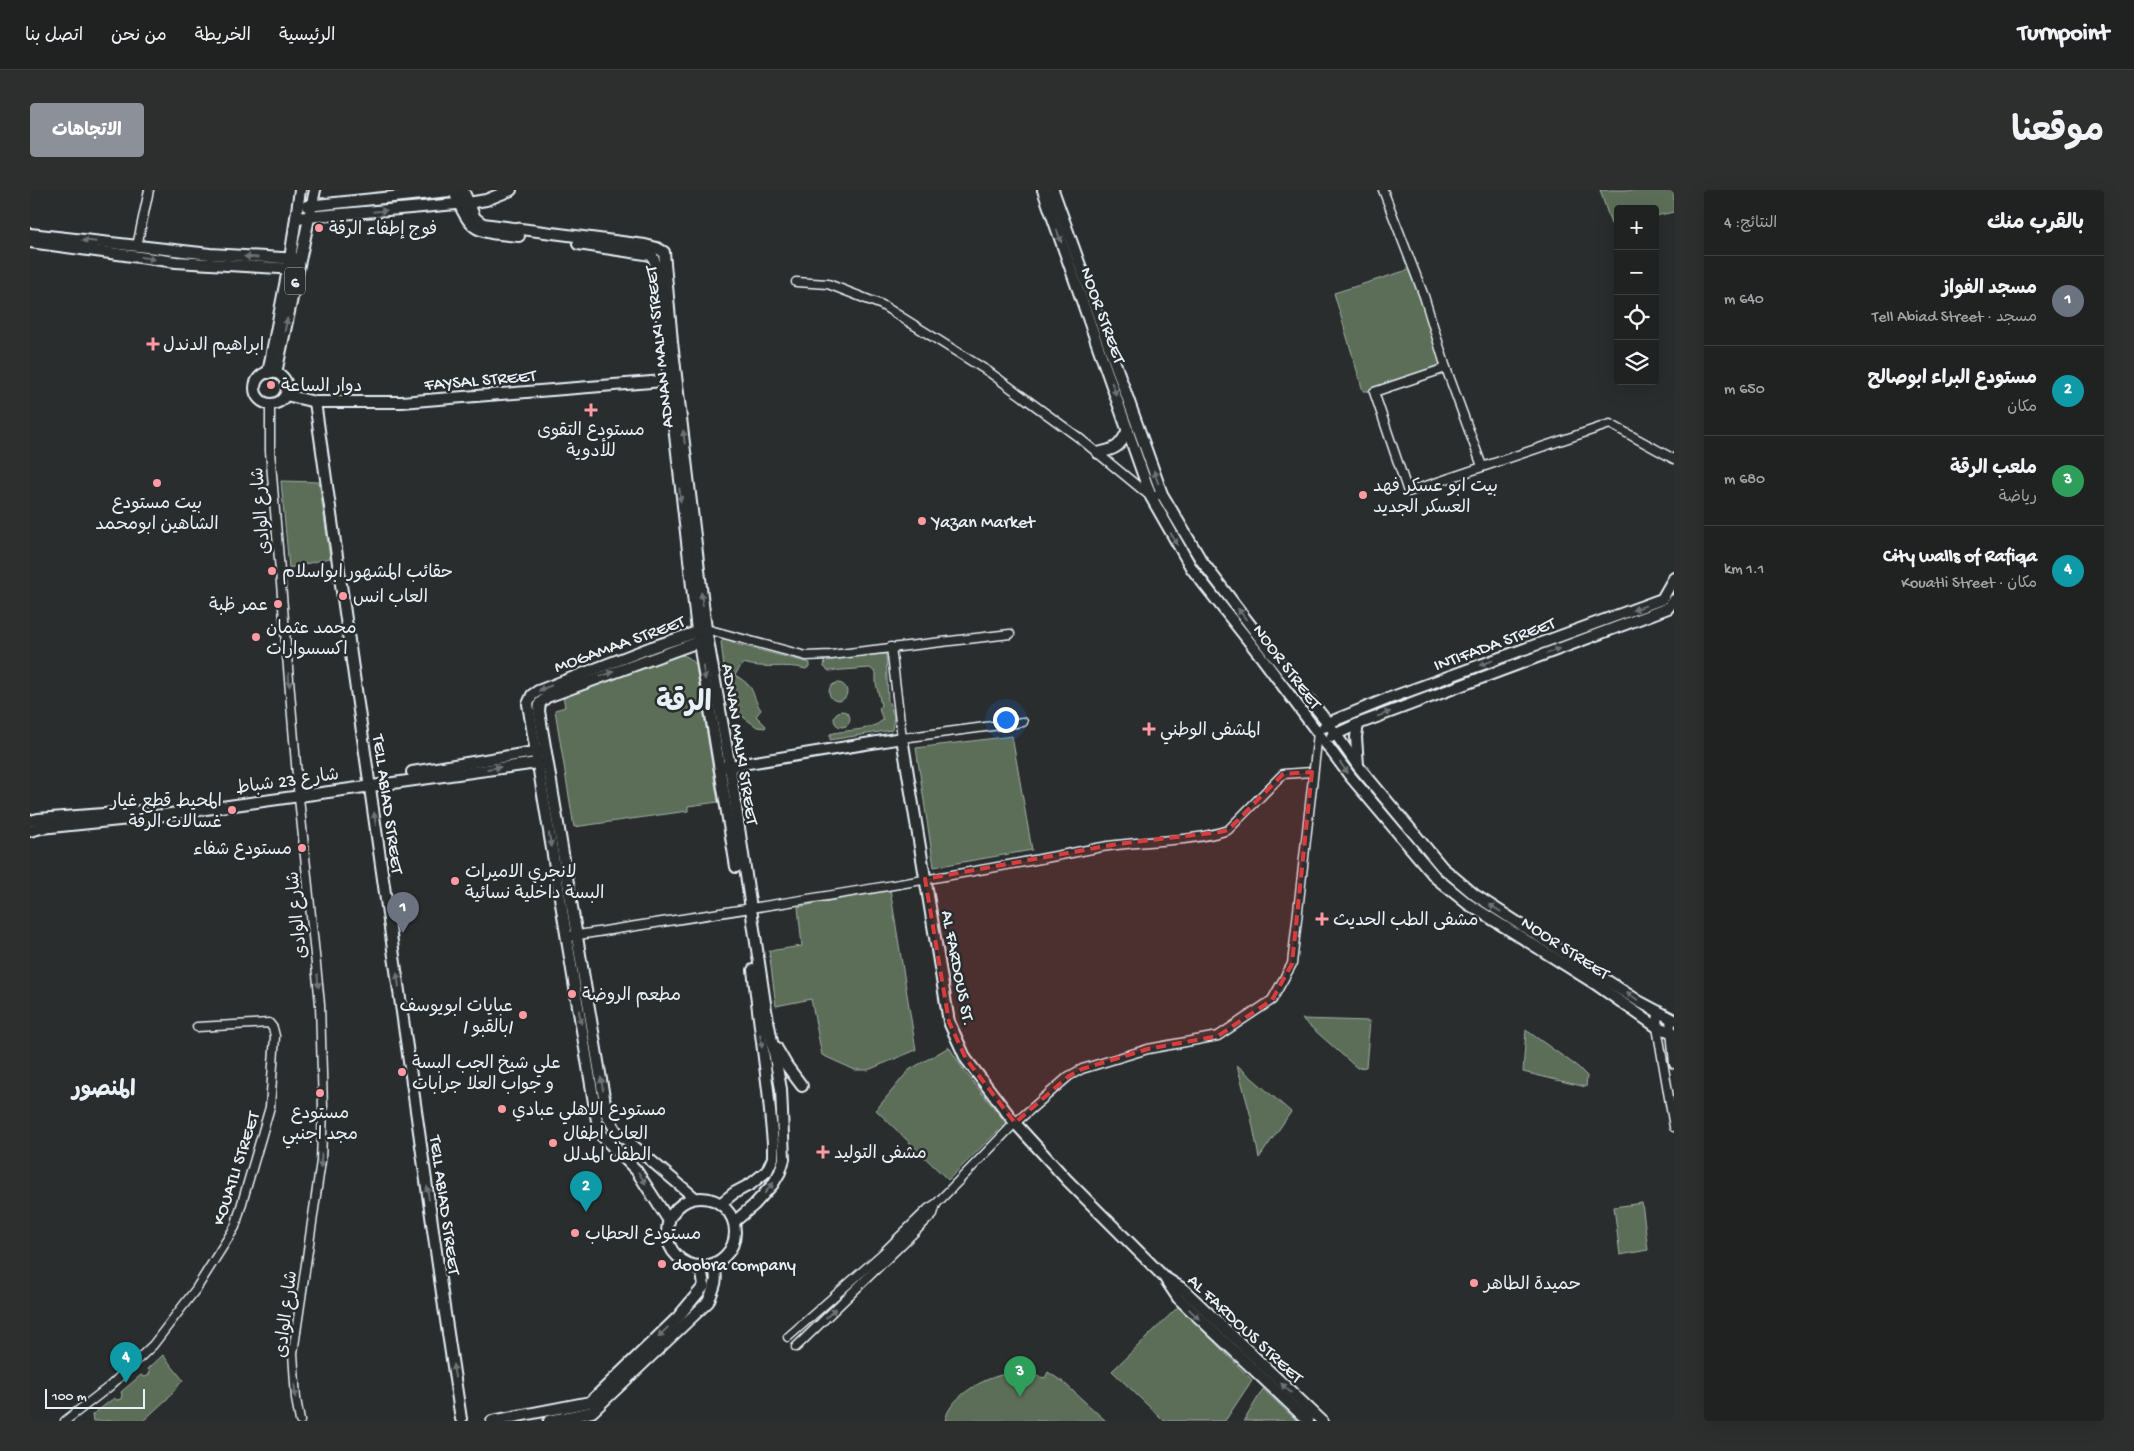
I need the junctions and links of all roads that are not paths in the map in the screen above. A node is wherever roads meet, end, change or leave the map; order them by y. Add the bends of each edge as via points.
1 (149, 190) edge
2 (300, 190) edge
3 (315, 190) edge
4 (461, 190) edge
5 (511, 190) edge
6 (1043, 190) edge
7 (1053, 190) edge
8 (1383, 190) edge
9 (454, 191) edge
10 (464, 204) junction
11 (312, 206) junction
12 (297, 212) junction
13 (310, 217) junction
14 (30, 234) edge
15 (30, 242) edge
16 (137, 246) junction
17 (294, 264) junction
18 (796, 282) dead end
19 (1446, 368) junction
20 (272, 373) junction
21 (673, 380) junction
22 (286, 394) junction
23 (315, 402) junction
24 (270, 404) junction
25 (1128, 430) junction
26 (1098, 453) junction
27 (1674, 459) edge
28 (1482, 466) junction
29 (1162, 494) junction
30 (1151, 497) junction
31 (1165, 513) junction
32 (1674, 578) edge
33 (1674, 600) edge
34 (1010, 634) dead end
35 (703, 635) junction
36 (891, 647) junction
37 (1023, 722) dead end
38 (1328, 723) junction
39 (1358, 724) junction
40 (1318, 733) junction
41 (1335, 733) junction
42 (902, 738) junction
43 (1320, 745) junction
44 (541, 750) junction
45 (543, 762) junction
46 (1358, 766) junction
47 (725, 767) junction
48 (1312, 772) junction
49 (370, 781) junction
50 (299, 792) junction
51 (30, 821) edge
52 (30, 831) edge
53 (925, 879) junction
54 (747, 910) junction
55 (577, 935) junction
56 (566, 937) junction
57 (1658, 1012) junction
58 (1672, 1019) edge
59 (197, 1027) dead end
60 (1657, 1027) junction
61 (1672, 1032) edge
62 (772, 1038) junction
63 (1674, 1064) edge
64 (802, 1086) dead end
65 (1016, 1123) junction
66 (1674, 1127) edge
67 (694, 1198) junction
68 (720, 1204) junction
69 (936, 1204) junction
70 (668, 1221) junction
71 (734, 1222) junction
72 (711, 1265) junction
73 (695, 1267) junction
74 (1164, 1277) junction
75 (682, 1320) junction
76 (788, 1337) dead end
77 (796, 1347) dead end
78 (463, 1420) edge
79 (66, 1421) edge
80 (300, 1421) edge
81 (492, 1421) edge
82 (550, 1421) edge
83 (1308, 1421) edge
84 (1322, 1421) edge

1 - 16 street
2 - 12 main road, 6
3 - 11 main road, 6
4 - 9 main road
4 - 10 main road
5 - 10 main road
6 -> 25 main road, NOOR STREET
29 -> 7 main road, NOOR STREET
8 - 19 street via 1424,296
9 - 10 main road
9 - 11 main road
13 -> 10 main road
10 - 21 main road, ADNAN MALKI STREET via 470,224 487,234 652,255
10 - 21 main road, ADNAN MALKI STREET via 475,218 491,226 645,245 664,252
11 - 12 main road
11 - 13 main road, 6
12 - 13 main road
12 - 17 main road, 6
13 - 17 main road, 6
16 -> 14 main road
15 -> 17 main road via 176,262
17 -> 16 main road
17 - 20 main road, 6
18 - 26 street via 828,284 882,304 989,372
19 - 28 street
19 - 28 street via 1374,392 1408,492
20 - 22 main road via 286,382
20 - 24 main road via 258,379 255,384 259,399
21 - 23 main road, FAYSAL STREET via 402,402
21 - 35 main road, ADNAN MALKI STREET
22 - 23 main road, FAYSAL STREET
22 - 24 main road via 282,400
23 - 49 main road, TELL ABIAD STREET
24 -> 50 street, شارع الوادى via 272,477
25 - 26 main road via 1122,444
25 - 30 main road, NOOR STREET
26 - 30 street
27 - 28 street via 1610,424
29 - 30 street
29 - 31 main road, NOOR STREET
30 - 31 main road, NOOR STREET
38 -> 31 main road, NOOR STREET
31 -> 40 main road, NOOR STREET via 1192,569
32 -> 38 main road, INTIFADA STREET via 1662,599
39 -> 33 main road, INTIFADA STREET via 1668,608
34 - 36 street
35 - 36 street, MOGAMAA STREET via 721,634 806,656
35 - 44 main road, MOGAMAA STREET via 547,697 540,703 539,711
35 - 47 main road, ADNAN MALKI STREET
36 - 42 street
37 - 42 street
38 - 40 main road, INTIFADA STREET
38 - 41 main road, NOOR STREET
39 - 41 main road, INTIFADA STREET
39 - 46 main road
40 - 43 main road, NOOR STREET
41 - 43 main road, INTIFADA STREET
41 - 46 main road, NOOR STREET
42 - 47 main road
42 - 53 main road, AL FARDOUS ST.
43 - 48 street
43 -> 60 main road, NOOR STREET via 1436,878 1468,904 1594,983
44 - 45 main road, MOGAMAA STREET
44 - 49 main road, شارع 23 شباط
49 -> 45 main road, شارع 23 شباط
45 - 55 main road, MOGAMAA STREET
45 -> 56 main road, MOGAMAA STREET
57 -> 46 main road, NOOR STREET via 1475,895 1442,867
47 - 54 main road, ADNAN MALKI STREET
48 - 53 street via 1283,774 1228,830 1117,844
48 - 65 street via 1292,964 1272,1000 1218,1036 1148,1050 1082,1069 1068,1076
49 - 50 main road, شارع 23 شباط
78 -> 49 main road, TELL ABIAD STREET via 444,1307
50 - 51 main road, شارع 23 شباط
50 - 52 main road, شارع 23 شباط via 149,817
50 -> 80 street, شارع الوادى via 320,1004 323,1108 319,1182 293,1352
53 - 54 street
53 - 65 main road, AL FARDOUS ST. via 949,1022 966,1059
54 - 55 street
54 - 62 main road, ADNAN MALKI STREET
54 -> 68 main road, ADNAN MALKI STREET via 773,1158 767,1171
55 - 56 street
67 -> 55 main road, MOGAMAA STREET via 616,1131 607,1115
56 -> 70 main road, MOGAMAA STREET via 600,1133 636,1170
57 - 58 main road, NOOR STREET
57 - 60 street
58 - 61 street
59 - 79 street, KOUATLI STREET via 269,1023 275,1036 270,1107 235,1227 196,1289 153,1345 110,1386
60 - 61 main road, NOOR STREET
60 - 66 street
61 - 63 street
62 - 64 main road
71 -> 62 main road, ADNAN MALKI STREET via 773,1184 784,1159 781,1089
65 - 69 street
65 - 74 main road, AL FARDOUS ST. via 1067,1180
67 - 68 main road
67 - 70 main road via 679,1206
68 - 71 main road
69 - 76 street
77 -> 69 street via 933,1214
70 - 73 main road via 667,1240 671,1249 677,1257
71 - 72 main road via 732,1248
72 - 73 main road
72 - 75 main road via 715,1270 716,1283 708,1302
73 - 75 main road via 702,1273 704,1286
74 -> 83 main road, AL FARDOUS STREET via 1178,1298
84 -> 74 main road, AL FARDOUS STREET via 1183,1289
75 -> 81 main road via 590,1402
75 - 82 main road via 592,1412

